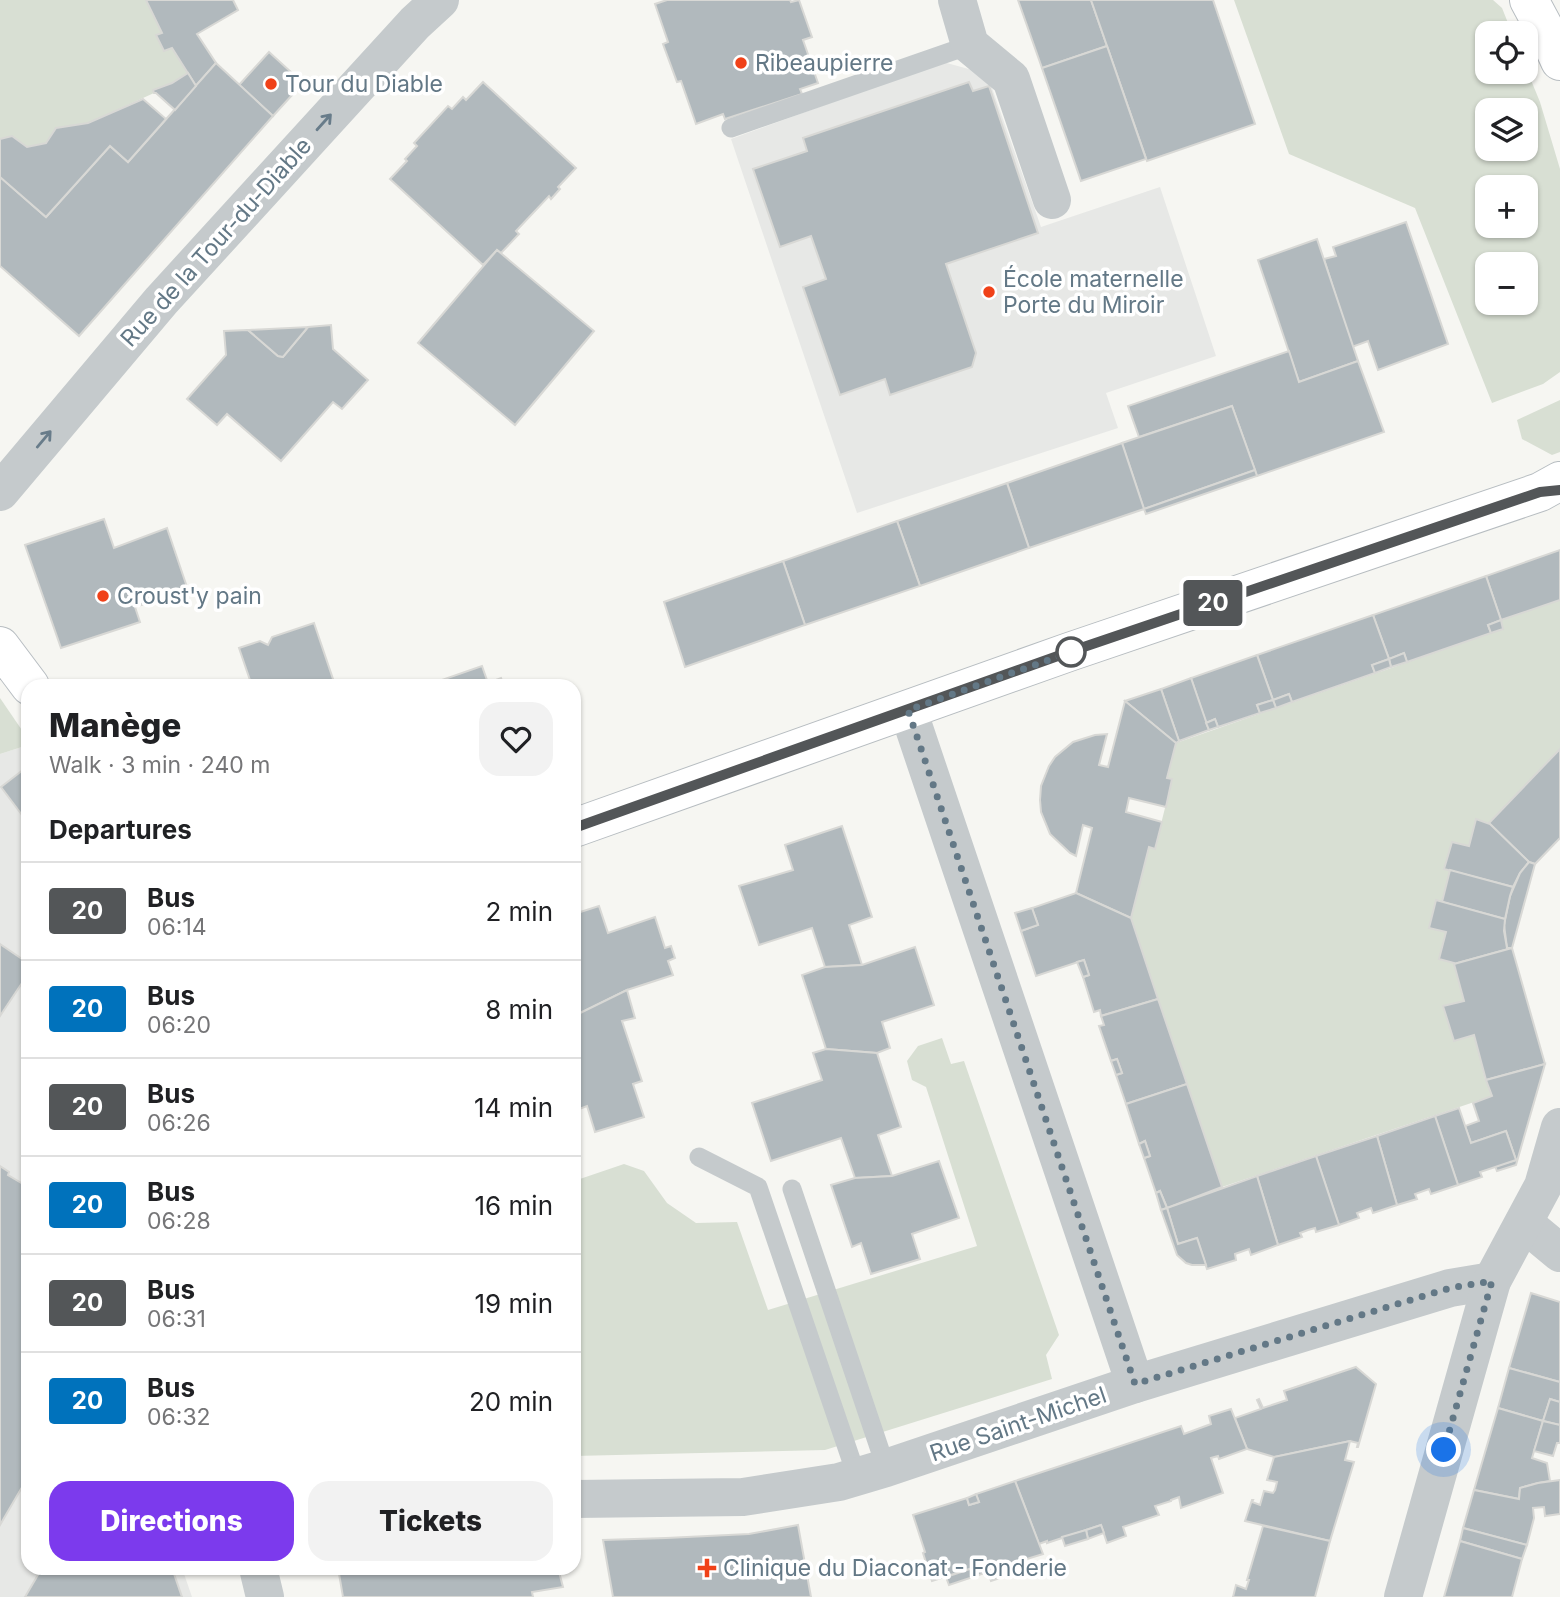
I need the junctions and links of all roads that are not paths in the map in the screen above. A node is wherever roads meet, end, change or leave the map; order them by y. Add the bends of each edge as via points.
1 (440, 0) edge
2 (957, 0) edge
3 (1529, 0) edge
4 (970, 45) junction
5 (1560, 61) edge
6 (731, 128) dead end
7 (1052, 200) dead end
8 (1553, 488) edge
9 (0, 492) edge
10 (0, 646) edge
11 (25, 679) edge
12 (908, 710) junction
13 (581, 826) edge
14 (1560, 1127) edge
15 (699, 1157) dead end
16 (792, 1189) dead end
17 (1524, 1223) junction
18 (1560, 1253) edge
19 (1492, 1281) junction
20 (1135, 1384) junction
21 (871, 1473) junction
22 (581, 1499) edge
23 (260, 1575) edge
24 (265, 1597) edge
25 (1404, 1597) edge

9 -> 1 street, Rue de la Tour-du-Diable via 161,301
2 - 4 street
3 - 5 street
4 - 6 lane
4 - 7 street via 1010,79
8 - 12 street
10 - 11 street
12 - 13 street
12 - 20 street
14 - 17 street via 1543,1186
15 - 21 lane via 758,1187
16 - 21 lane
17 - 18 street
17 - 19 street
19 - 20 street, Rue Saint-Michel via 1450,1288
19 - 25 street
20 - 21 street, Rue Saint-Michel
21 - 22 street, Rue Saint-Michel via 743,1497
23 - 24 street

